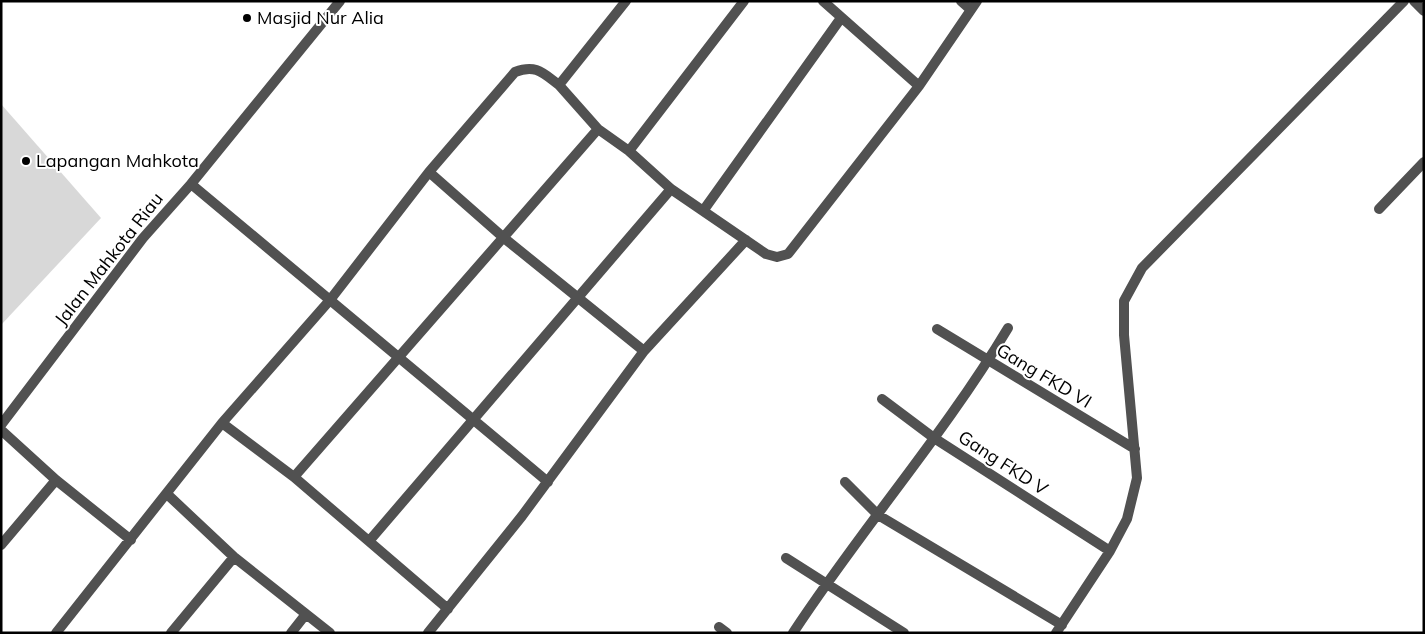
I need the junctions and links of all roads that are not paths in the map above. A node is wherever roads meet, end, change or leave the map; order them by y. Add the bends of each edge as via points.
1 (340, 1) edge
2 (626, 1) edge
3 (744, 1) edge
4 (823, 1) edge
5 (961, 1) edge
6 (1404, 1) edge
7 (1414, 1) edge
8 (974, 5) edge
9 (1424, 11) edge
10 (841, 18) junction
11 (559, 86) junction
12 (919, 86) junction
13 (598, 129) junction
14 (629, 151) junction
15 (1424, 162) edge
16 (429, 172) junction
17 (191, 184) junction
18 (671, 189) junction
19 (1379, 209) dead end
20 (703, 211) junction
21 (504, 238) junction
22 (746, 240) junction
23 (577, 296) junction
24 (330, 300) junction
25 (1008, 328) dead end
26 (937, 329) dead end
27 (644, 351) junction
28 (400, 358) junction
29 (988, 361) junction
30 (882, 399) dead end
31 (474, 420) junction
32 (222, 423) junction
33 (1, 425) edge
34 (1, 430) edge
35 (934, 438) junction
36 (1135, 449) junction
37 (294, 477) junction
38 (56, 480) junction
39 (548, 482) junction
40 (845, 482) dead end
41 (167, 494) junction
42 (878, 515) junction
43 (131, 540) junction
44 (370, 540) junction
45 (1, 545) edge
46 (1110, 551) junction
47 (234, 557) junction
48 (786, 558) dead end
49 (826, 582) junction
50 (448, 609) junction
51 (306, 614) junction
52 (1059, 629) edge
53 (56, 633) edge
54 (171, 633) edge
55 (291, 633) edge
56 (330, 633) edge
57 (428, 633) edge
58 (794, 633) edge
59 (904, 633) edge

1 - 17 street, Jalan Mahkota Riau
2 - 11 street
3 - 14 street
4 - 10 street
5 - 8 street
6 - 36 street via 1142,268 1124,301 1124,335
7 - 9 street
8 - 12 street
10 - 12 street
10 - 20 street
11 - 13 street
11 - 16 street via 539,70 527,68 515,72
12 - 22 street via 788,254 766,254
13 - 14 street
13 - 21 street
14 - 18 street
15 - 19 street
16 - 21 street
16 - 24 street
17 - 24 street
17 - 33 street, Jalan Mahkota Riau via 142,238
18 - 20 street
18 - 23 street
20 - 22 street
21 - 23 street
21 - 28 street
22 - 27 street
23 - 27 street
23 - 31 street
24 - 28 street
24 - 32 street
25 - 29 street
26 - 29 street, Gang FKD VI
27 - 39 street
28 - 31 street
28 - 37 street
29 - 35 street
29 - 36 street, Gang FKD VI
30 - 35 street, Gang FKD V
31 - 39 street
31 - 44 street
32 - 37 street
32 - 41 street
34 - 38 street
35 - 42 street
35 - 46 street, Gang FKD V
36 - 46 street via 1137,478 1127,519
37 - 44 street
38 - 43 street
38 - 45 street
39 - 50 street
40 - 42 street
41 - 43 street
41 - 47 street
42 - 49 street
42 - 52 street
43 - 53 street
44 - 50 street
46 - 52 street
47 - 51 street
47 - 54 street
48 - 49 street
49 - 58 street
49 - 59 street
50 - 57 street
51 - 55 street
51 - 56 street

